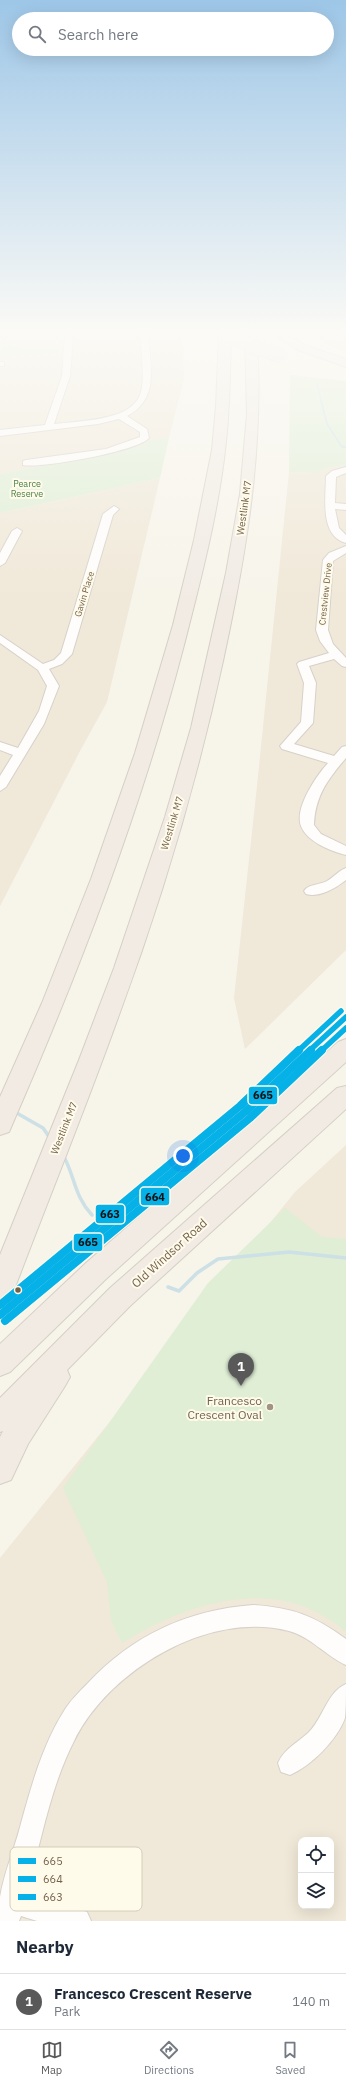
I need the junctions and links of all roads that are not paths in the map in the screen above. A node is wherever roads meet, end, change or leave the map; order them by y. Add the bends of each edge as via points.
1 (50, 424) edge
2 (82, 424) edge
3 (134, 424) edge
4 (221, 424) edge
5 (252, 424) edge
6 (49, 427) junction
7 (0, 433) edge
8 (26, 463) dead end
9 (346, 470) edge
10 (331, 506) junction
11 (346, 507) edge
12 (114, 509) dead end
13 (17, 531) dead end
14 (346, 540) edge
15 (346, 549) edge
16 (0, 562) edge
17 (0, 638) edge
18 (336, 655) junction
19 (346, 664) edge
20 (42, 668) junction
21 (0, 746) edge
22 (346, 750) edge
23 (19, 753) junction
24 (336, 761) junction
25 (0, 787) edge
26 (346, 850) edge
27 (346, 873) edge
28 (311, 891) dead end
29 (346, 1048) edge
30 (346, 1095) edge
31 (0, 1125) edge
32 (0, 1290) edge
33 (120, 1297) junction
34 (0, 1363) edge
35 (0, 1418) edge
36 (0, 1469) edge
37 (346, 1653) edge
38 (346, 1696) edge
39 (290, 1763) dead end
40 (27, 1847) edge
41 (9, 1911) edge
42 (78, 1921) edge

1 - 6 street
2 - 6 street
3 - 8 street via 144,432 145,438 130,445 48,462
4 - 31 highway via 218,456 195,572 159,710 91,907 32,1054
5 - 32 highway, Westlink M7 via 246,499 232,588 193,754 141,922 86,1073
6 - 7 street
9 - 10 street via 331,476
10 - 11 street
10 - 14 street via 330,521 334,530
12 - 20 street, Gavin Place via 108,514 66,654 58,662
13 - 16 street
15 - 18 street, Crestview Drive via 333,555 328,560 327,567 322,630 324,639
17 - 20 street
18 - 19 street, Crestview Drive
18 - 24 street via 303,664 310,683 307,722 286,746
20 - 23 street via 53,686 51,698
21 - 23 street
22 - 24 street
23 - 25 street
24 - 26 street via 315,786 309,799 307,825 316,837
27 - 28 street via 332,884
29 - 34 highway via 96,1271
30 - 33 highway, Old Windsor Road
33 - 35 highway, Old Windsor Road
33 - 36 highway via 42,1396 17,1434
37 - 40 street via 320,1633 281,1618 248,1615 207,1622 174,1633 141,1651 104,1681 72,1720 50,1767
38 - 39 street via 318,1740
41 - 42 street

